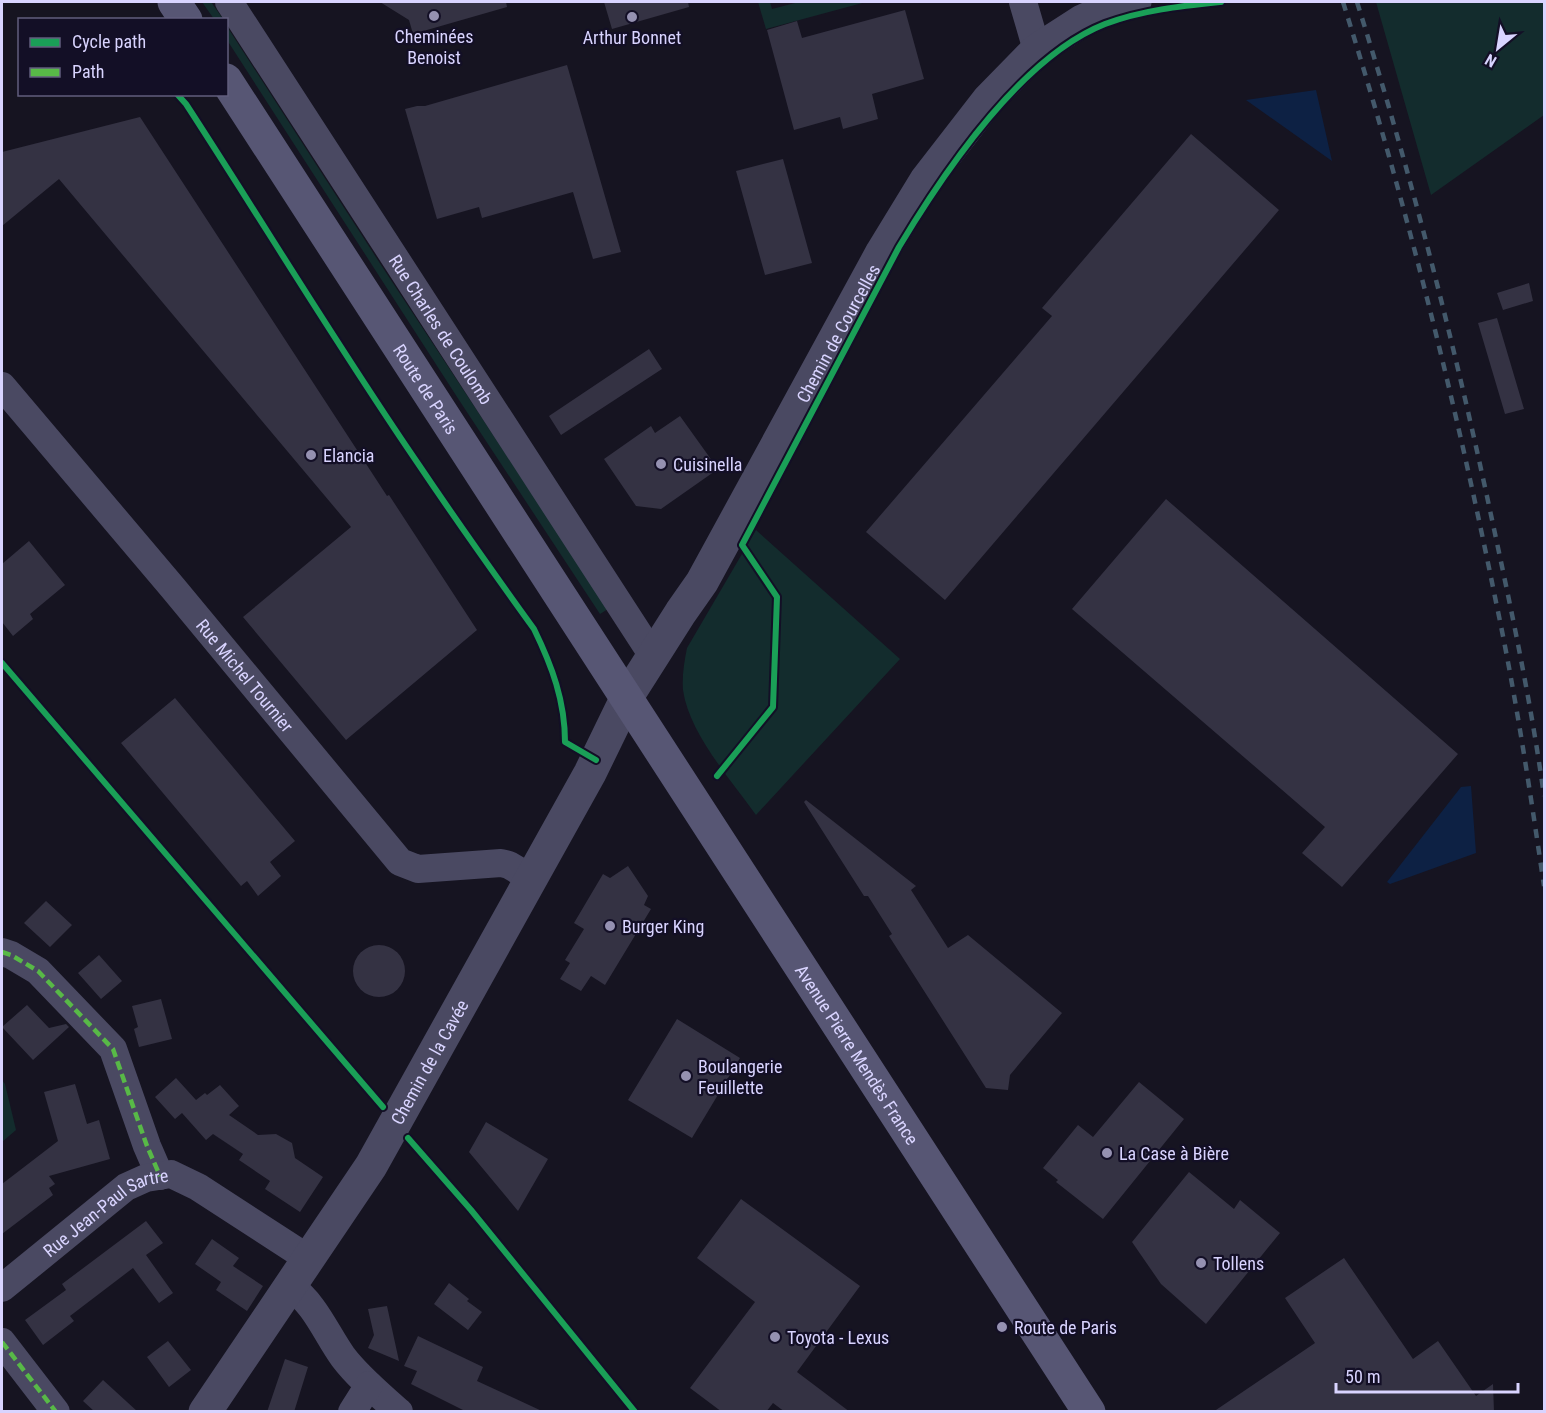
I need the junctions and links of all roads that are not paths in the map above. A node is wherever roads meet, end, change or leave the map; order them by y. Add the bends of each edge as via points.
1 (174, 2) edge
2 (229, 2) edge
3 (1023, 2) edge
4 (1135, 2) edge
5 (185, 18) edge
6 (1037, 50) junction
7 (228, 83) edge
8 (2, 386) edge
9 (653, 656) junction
10 (627, 697) junction
11 (531, 878) junction
12 (2, 952) edge
13 (160, 1176) junction
14 (309, 1258) junction
15 (291, 1287) junction
16 (2, 1288) edge
17 (2, 1342) edge
18 (369, 1385) junction
19 (56, 1412) edge
20 (205, 1412) edge
21 (352, 1412) edge
22 (399, 1412) edge
23 (1089, 1412) edge

1 - 5 main road
2 - 9 street, Rue Charles de Coulomb
3 - 6 street
4 - 6 street, Chemin de Courcelles via 1082,21
6 - 9 street, Chemin de Courcelles via 988,100 926,180 882,252 702,582
7 - 10 main road, Route de Paris
8 - 11 street, Rue Michel Tournier via 400,862 418,869 501,863
9 - 10 street, Chemin de Courcelles
10 - 11 street, Chemin de la Cavée
10 - 23 main road, Avenue Pierre Mendès France
11 - 14 street, Chemin de la Cavée via 371,1166
12 - 13 street via 38,971 113,1049
13 - 14 street, Rue Jean-Paul Sartre via 171,1174 198,1187
13 - 16 street, Rue Jean-Paul Sartre via 126,1187
14 - 15 street, Chemin de la Cavée
15 - 18 street via 310,1305 342,1356
15 - 20 street, Chemin de la Cavée
17 - 19 street
18 - 21 street
18 - 22 street

